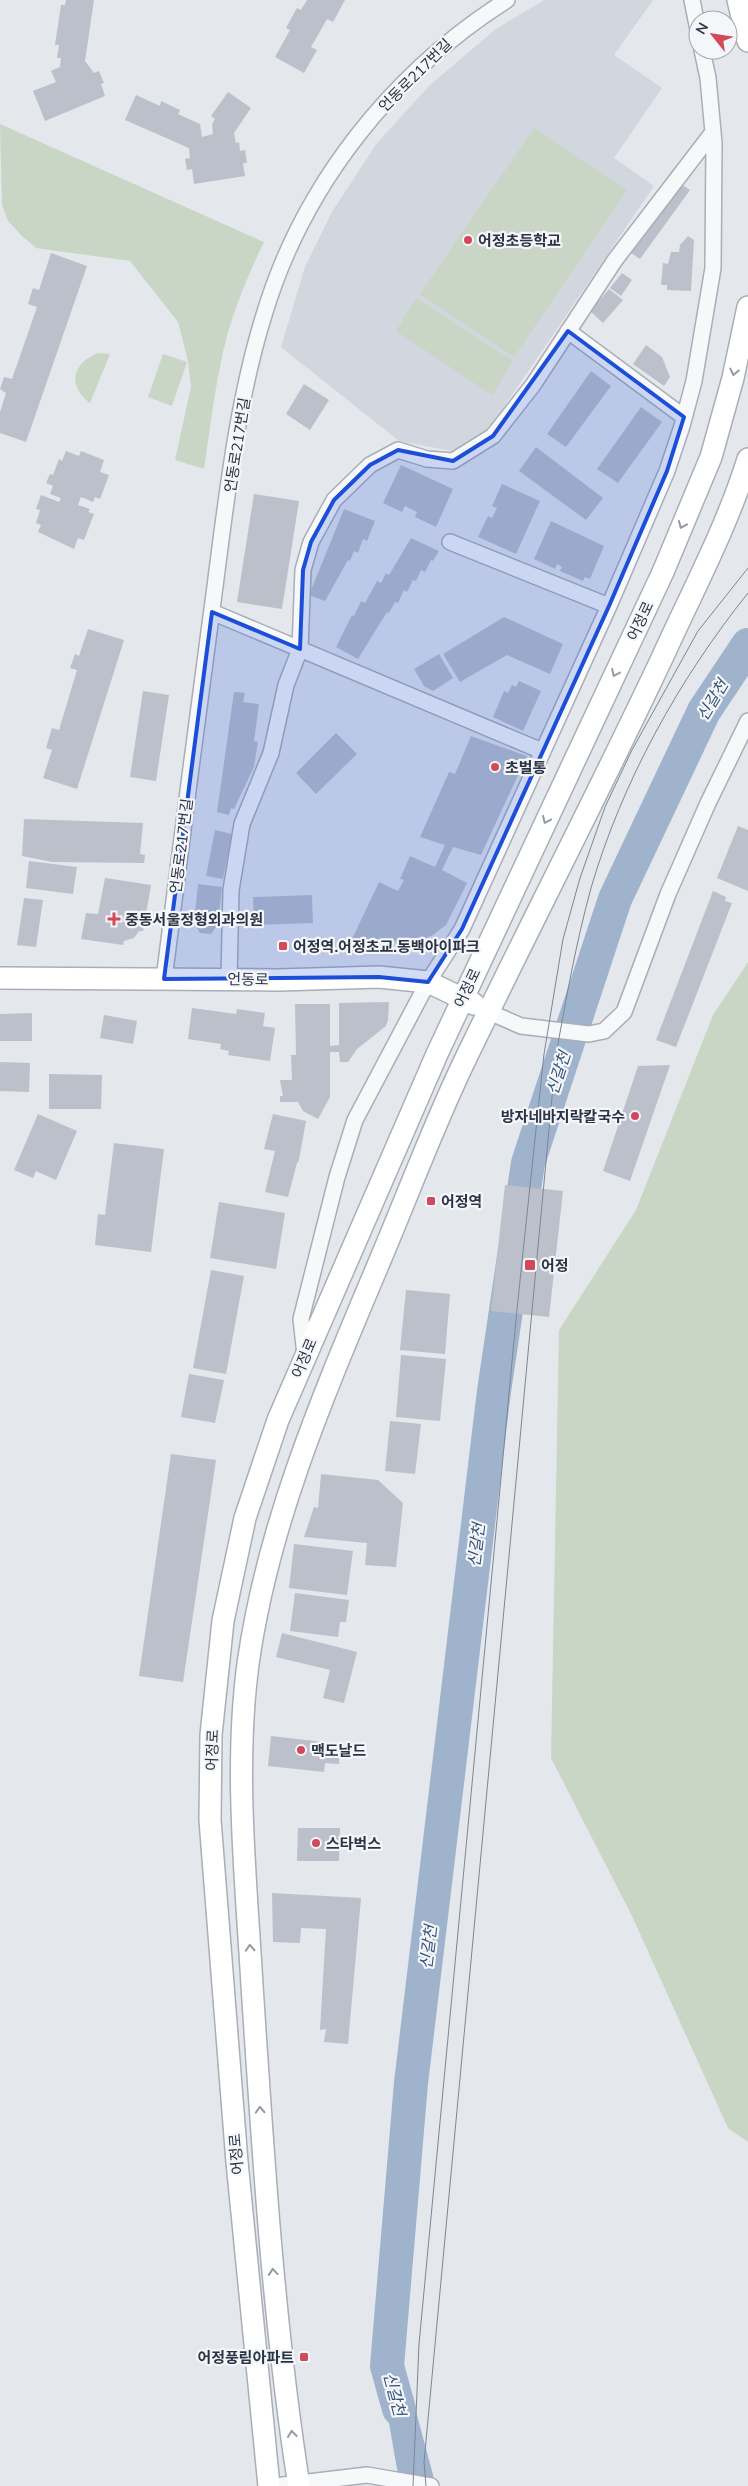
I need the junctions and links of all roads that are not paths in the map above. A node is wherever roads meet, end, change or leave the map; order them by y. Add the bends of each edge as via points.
1 (507, 0) edge
2 (738, 0) edge
3 (748, 41) edge
4 (704, 60) edge
5 (713, 132) junction
6 (748, 307) edge
7 (568, 331) junction
8 (684, 417) junction
9 (748, 459) edge
10 (748, 500) edge
11 (450, 542) dead end
12 (712, 551) junction
13 (609, 606) junction
14 (212, 612) junction
15 (300, 649) junction
16 (748, 721) edge
17 (542, 751) junction
18 (0, 978) edge
19 (164, 979) junction
20 (229, 979) junction
21 (428, 982) junction
22 (462, 998) junction
23 (489, 1012) junction
24 (305, 1356) junction
25 (210, 1820) junction
26 (243, 1820) junction
27 (285, 2385) junction
28 (258, 2386) junction
29 (298, 2484) edge
30 (269, 2486) edge
31 (276, 2486) edge
32 (431, 2486) edge

1 - 14 street, 언동로217번길 via 449,40 384,104 338,160 290,247 264,315 248,375
2 - 3 main road
4 - 5 street
5 - 7 street via 615,260
5 - 8 street via 713,268 694,381
6 -> 22 main road, 어정로 via 711,457 663,572
7 - 8 street
7 - 15 street via 493,436 453,462 398,450 370,465 334,500 311,542 303,570
8 - 13 street via 667,471
9 - 12 main road, 어정로
10 - 12 main road
11 - 13 street
12 - 23 main road, 어정로 via 623,742
13 - 17 street
14 - 15 street
14 - 19 street, 언동로217번길
15 - 17 street
15 - 20 street via 286,685 271,753 242,824 231,890
16 - 23 street via 668,894 624,1012 604,1031 589,1034 521,1026
17 - 21 street via 462,929
18 - 19 main road, 언동로
19 - 20 main road, 언동로
20 - 21 main road, 언동로 via 379,977
21 - 22 main road, 언동로
21 - 24 street via 355,1120 336,1177 301,1319
22 - 23 main road, 언동로
22 - 24 main road, 어정로
23 - 26 main road, 어정로 via 462,1066 320,1401 281,1517 261,1592 248,1667 243,1738
24 - 25 main road, 어정로 via 278,1420 245,1518 223,1621 211,1736
25 - 26 main road
25 - 28 main road, 어정로
27 -> 26 main road, 어정로 via 263,2153
27 - 28 main road
29 -> 27 main road, 어정로
28 - 30 main road, 어정로
29 - 31 street
29 - 32 street via 367,2475

